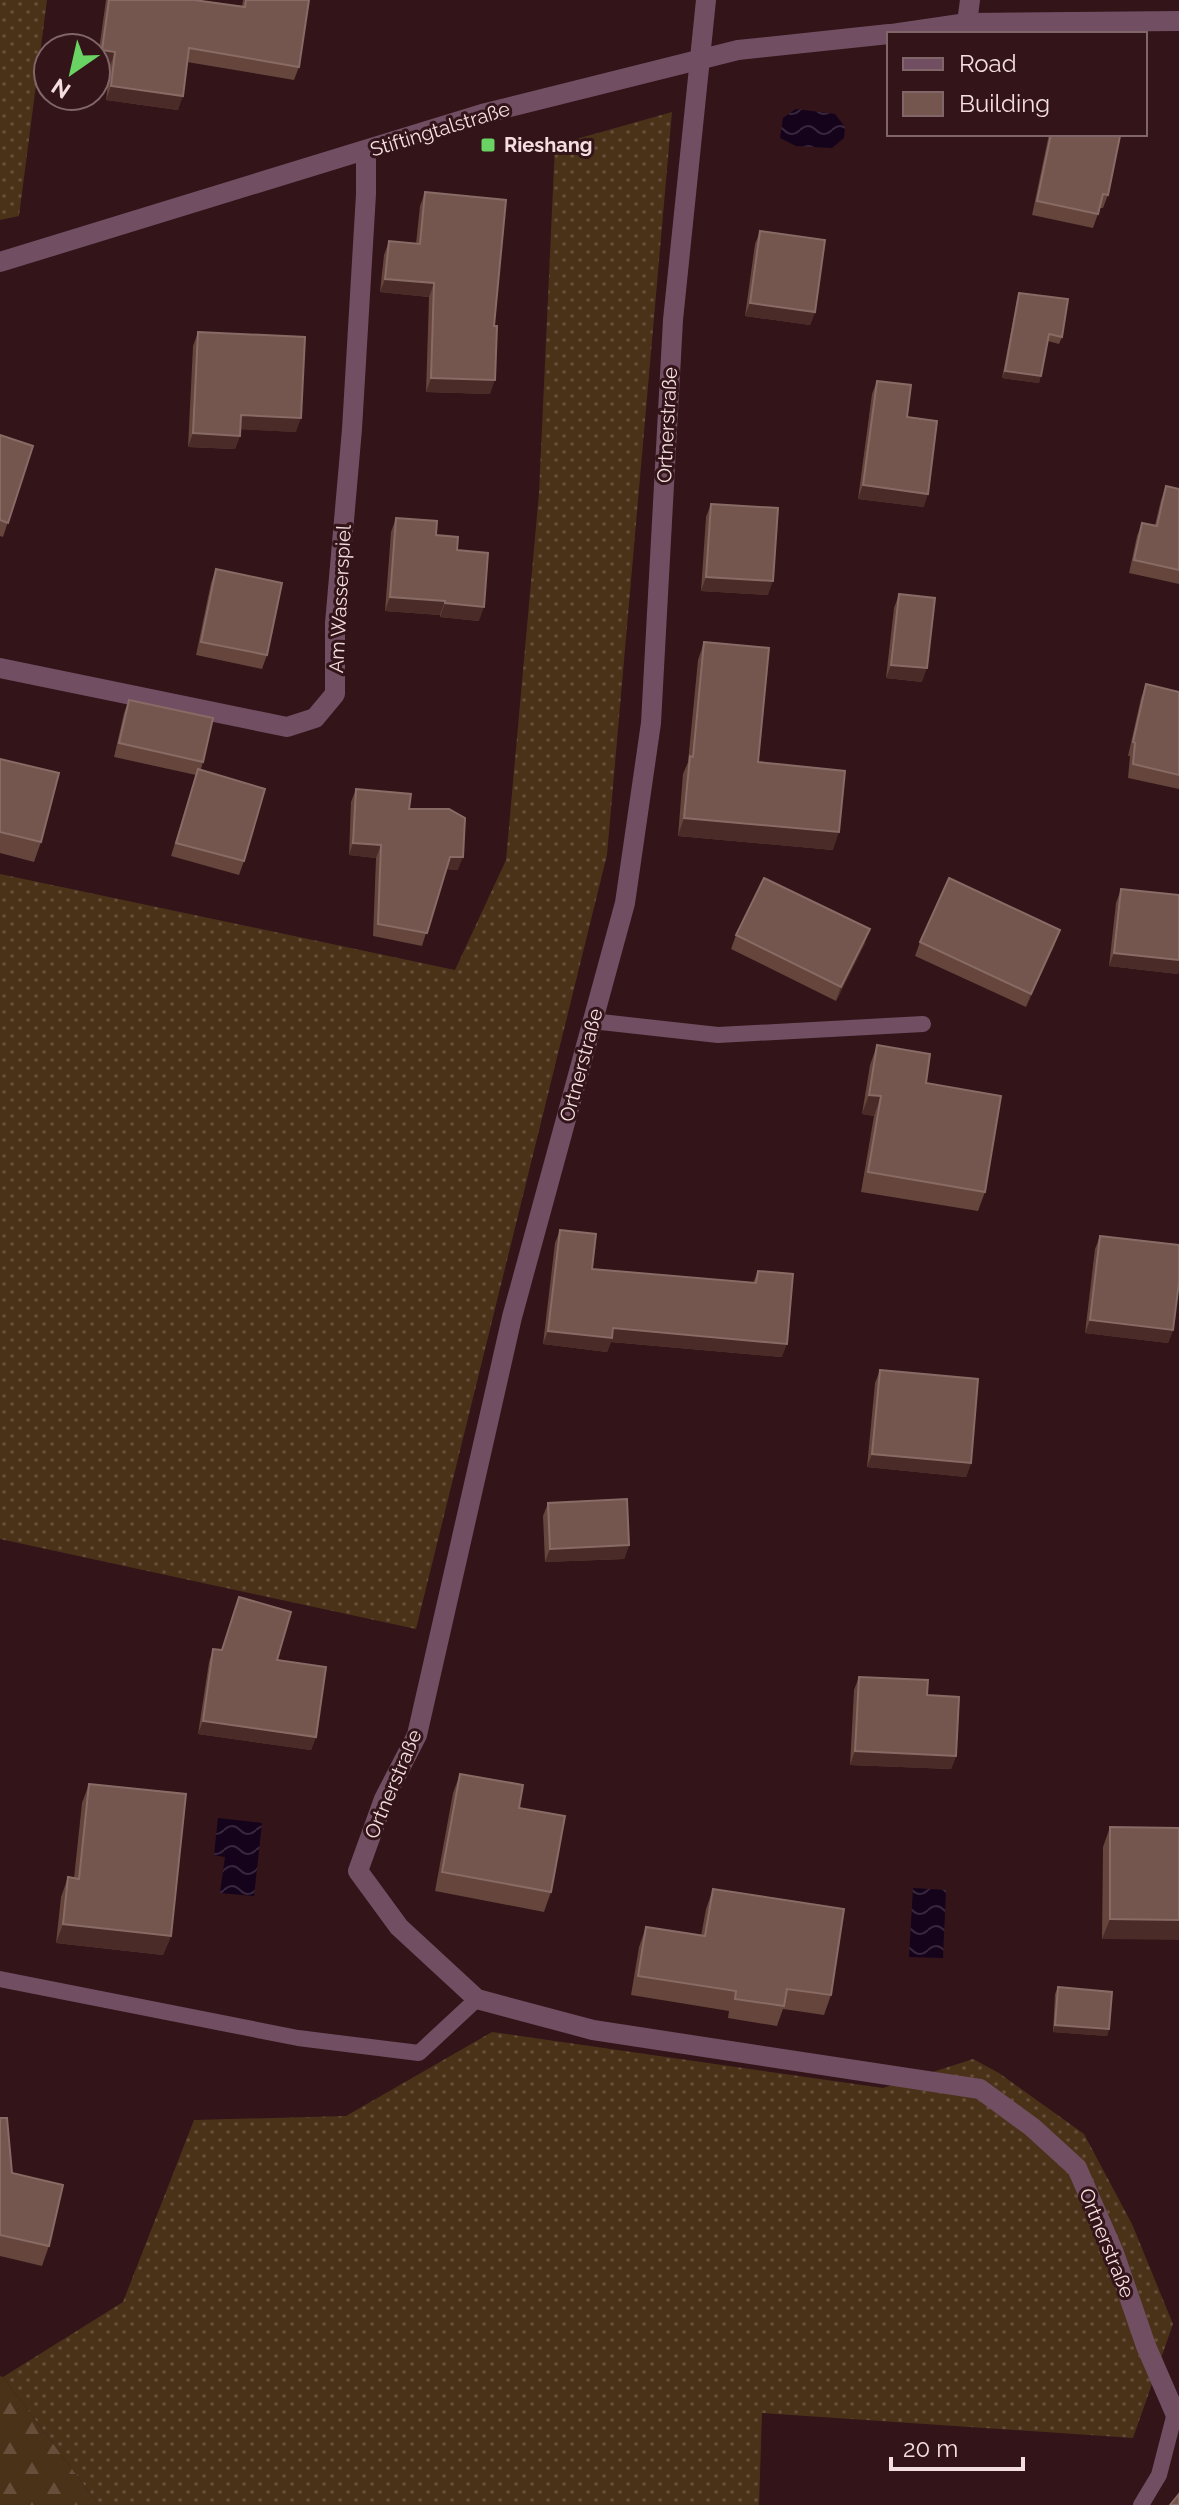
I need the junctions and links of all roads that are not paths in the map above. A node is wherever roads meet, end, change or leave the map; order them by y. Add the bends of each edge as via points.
1 (706, 0) edge
2 (970, 0) edge
3 (1179, 21) edge
4 (967, 23) junction
5 (904, 32) edge
6 (887, 34) edge
7 (700, 61) junction
8 (366, 151) junction
9 (0, 262) edge
10 (0, 668) edge
11 (592, 1021) junction
12 (923, 1024) dead end
13 (0, 1979) edge
14 (477, 1999) junction
15 (1177, 2415) edge
16 (1141, 2505) edge

1 - 7 street
2 - 4 street
3 - 4 street, Stiftingtalstraße
4 - 5 street, Stiftingtalstraße
6 - 7 street, Stiftingtalstraße via 738,50
7 - 8 street, Stiftingtalstraße via 482,114
7 - 11 street, Ortnerstraße via 673,320 651,723 625,903
8 - 9 street, Stiftingtalstraße
8 - 10 street, Am Wasserspiel via 352,429 335,623 335,694 315,718 287,727
11 - 12 lane via 718,1035
11 - 14 street, Ortnerstraße via 512,1317 417,1735 384,1799 358,1871 399,1927
13 - 14 lane via 298,2038 419,2053
14 - 15 street, Ortnerstraße via 593,2030 980,2089 1077,2168
15 - 16 lane via 1159,2475

